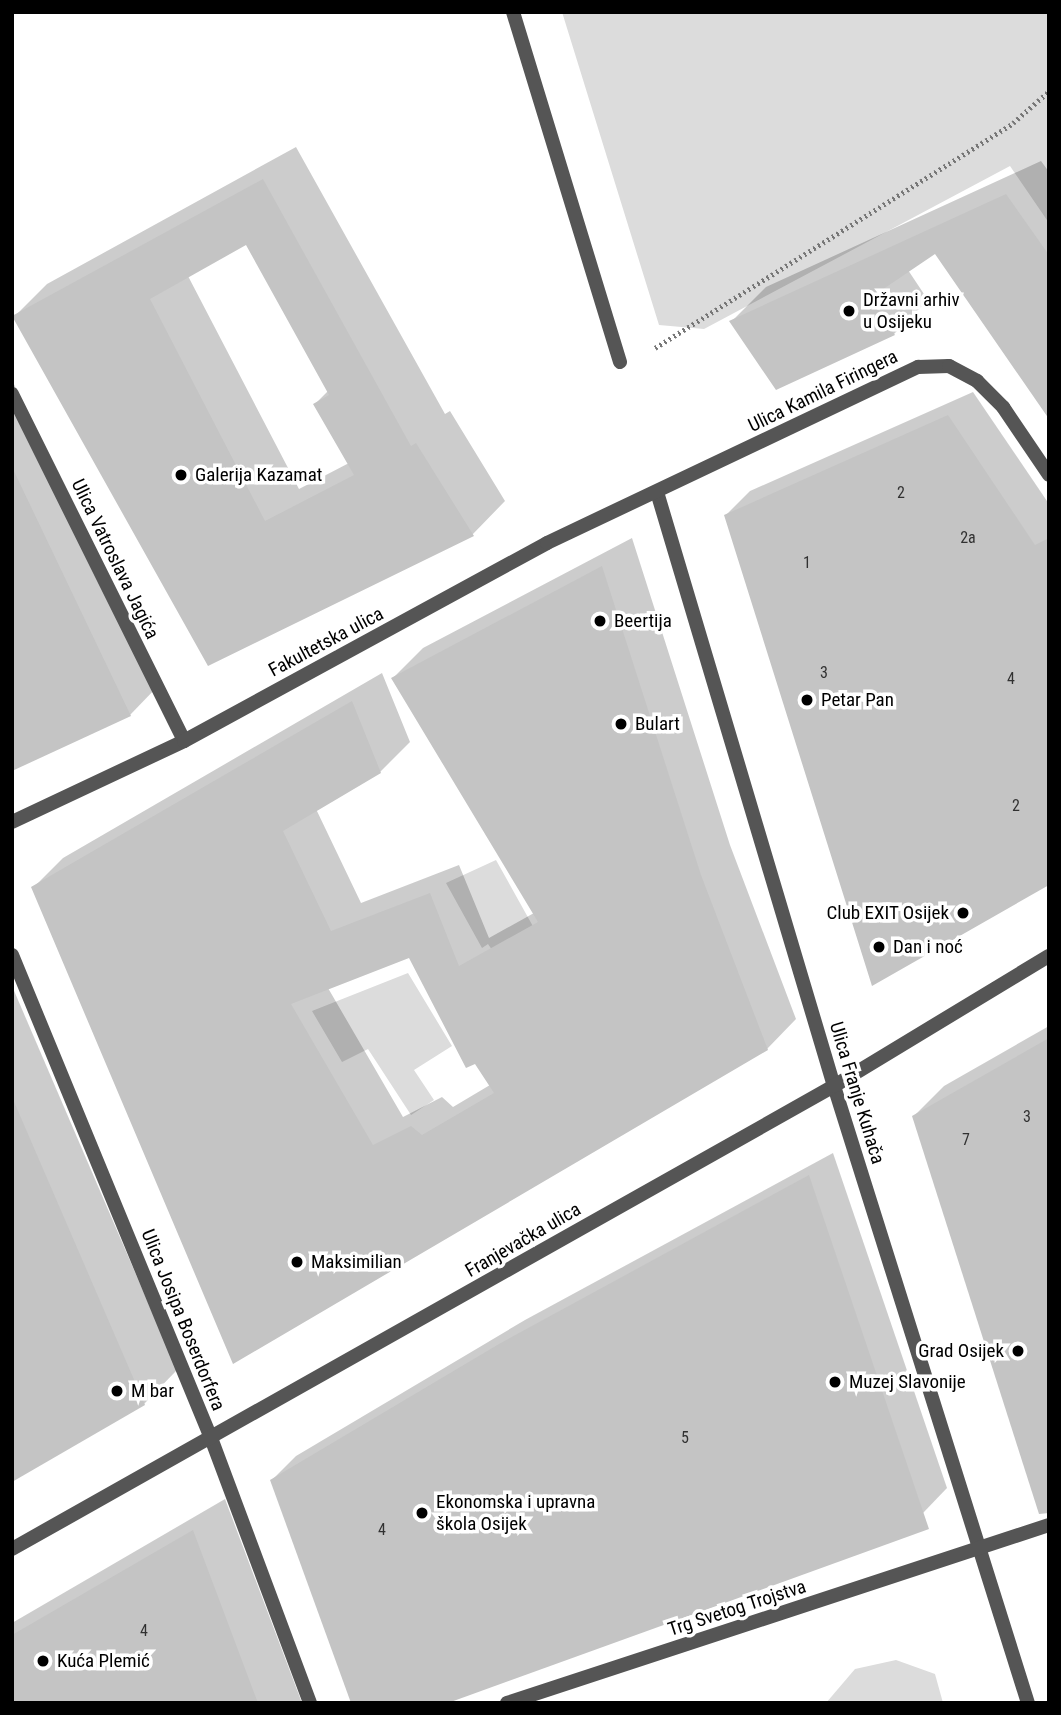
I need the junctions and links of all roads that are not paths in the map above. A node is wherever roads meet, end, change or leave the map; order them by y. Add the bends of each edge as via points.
1 (513, 12) edge
2 (620, 362) dead end
3 (12, 394) edge
4 (1049, 475) edge
5 (657, 492) junction
6 (184, 741) junction
7 (12, 822) edge
8 (12, 955) edge
9 (1049, 956) edge
10 (834, 1086) junction
11 (211, 1438) junction
12 (1049, 1525) edge
13 (12, 1549) edge
14 (980, 1549) junction
15 (310, 1703) edge
16 (507, 1703) edge
17 (1028, 1703) edge

1 - 2 street
3 - 6 street, Ulica Vatroslava Jagića
4 - 5 street, Ulica Kamila Firingera via 1003,407 977,381 949,366 918,367
5 - 6 street, Fakultetska ulica via 547,544
5 - 10 street, Ulica Franje Kuhača
6 - 7 street, Fakultetska ulica
8 - 11 street, Ulica Josipa Boserdorfera
9 - 10 street, Franjevačka ulica
10 - 11 street, Franjevačka ulica
10 - 14 street, Ulica Franje Kuhača
11 - 13 street, Franjevačka ulica
11 - 15 street, Ulica Josipa Boserdorfera
12 - 14 street, Trg Svetog Trojstva
14 - 16 street, Trg Svetog Trojstva
14 - 17 street, Ulica Franje Kuhača

